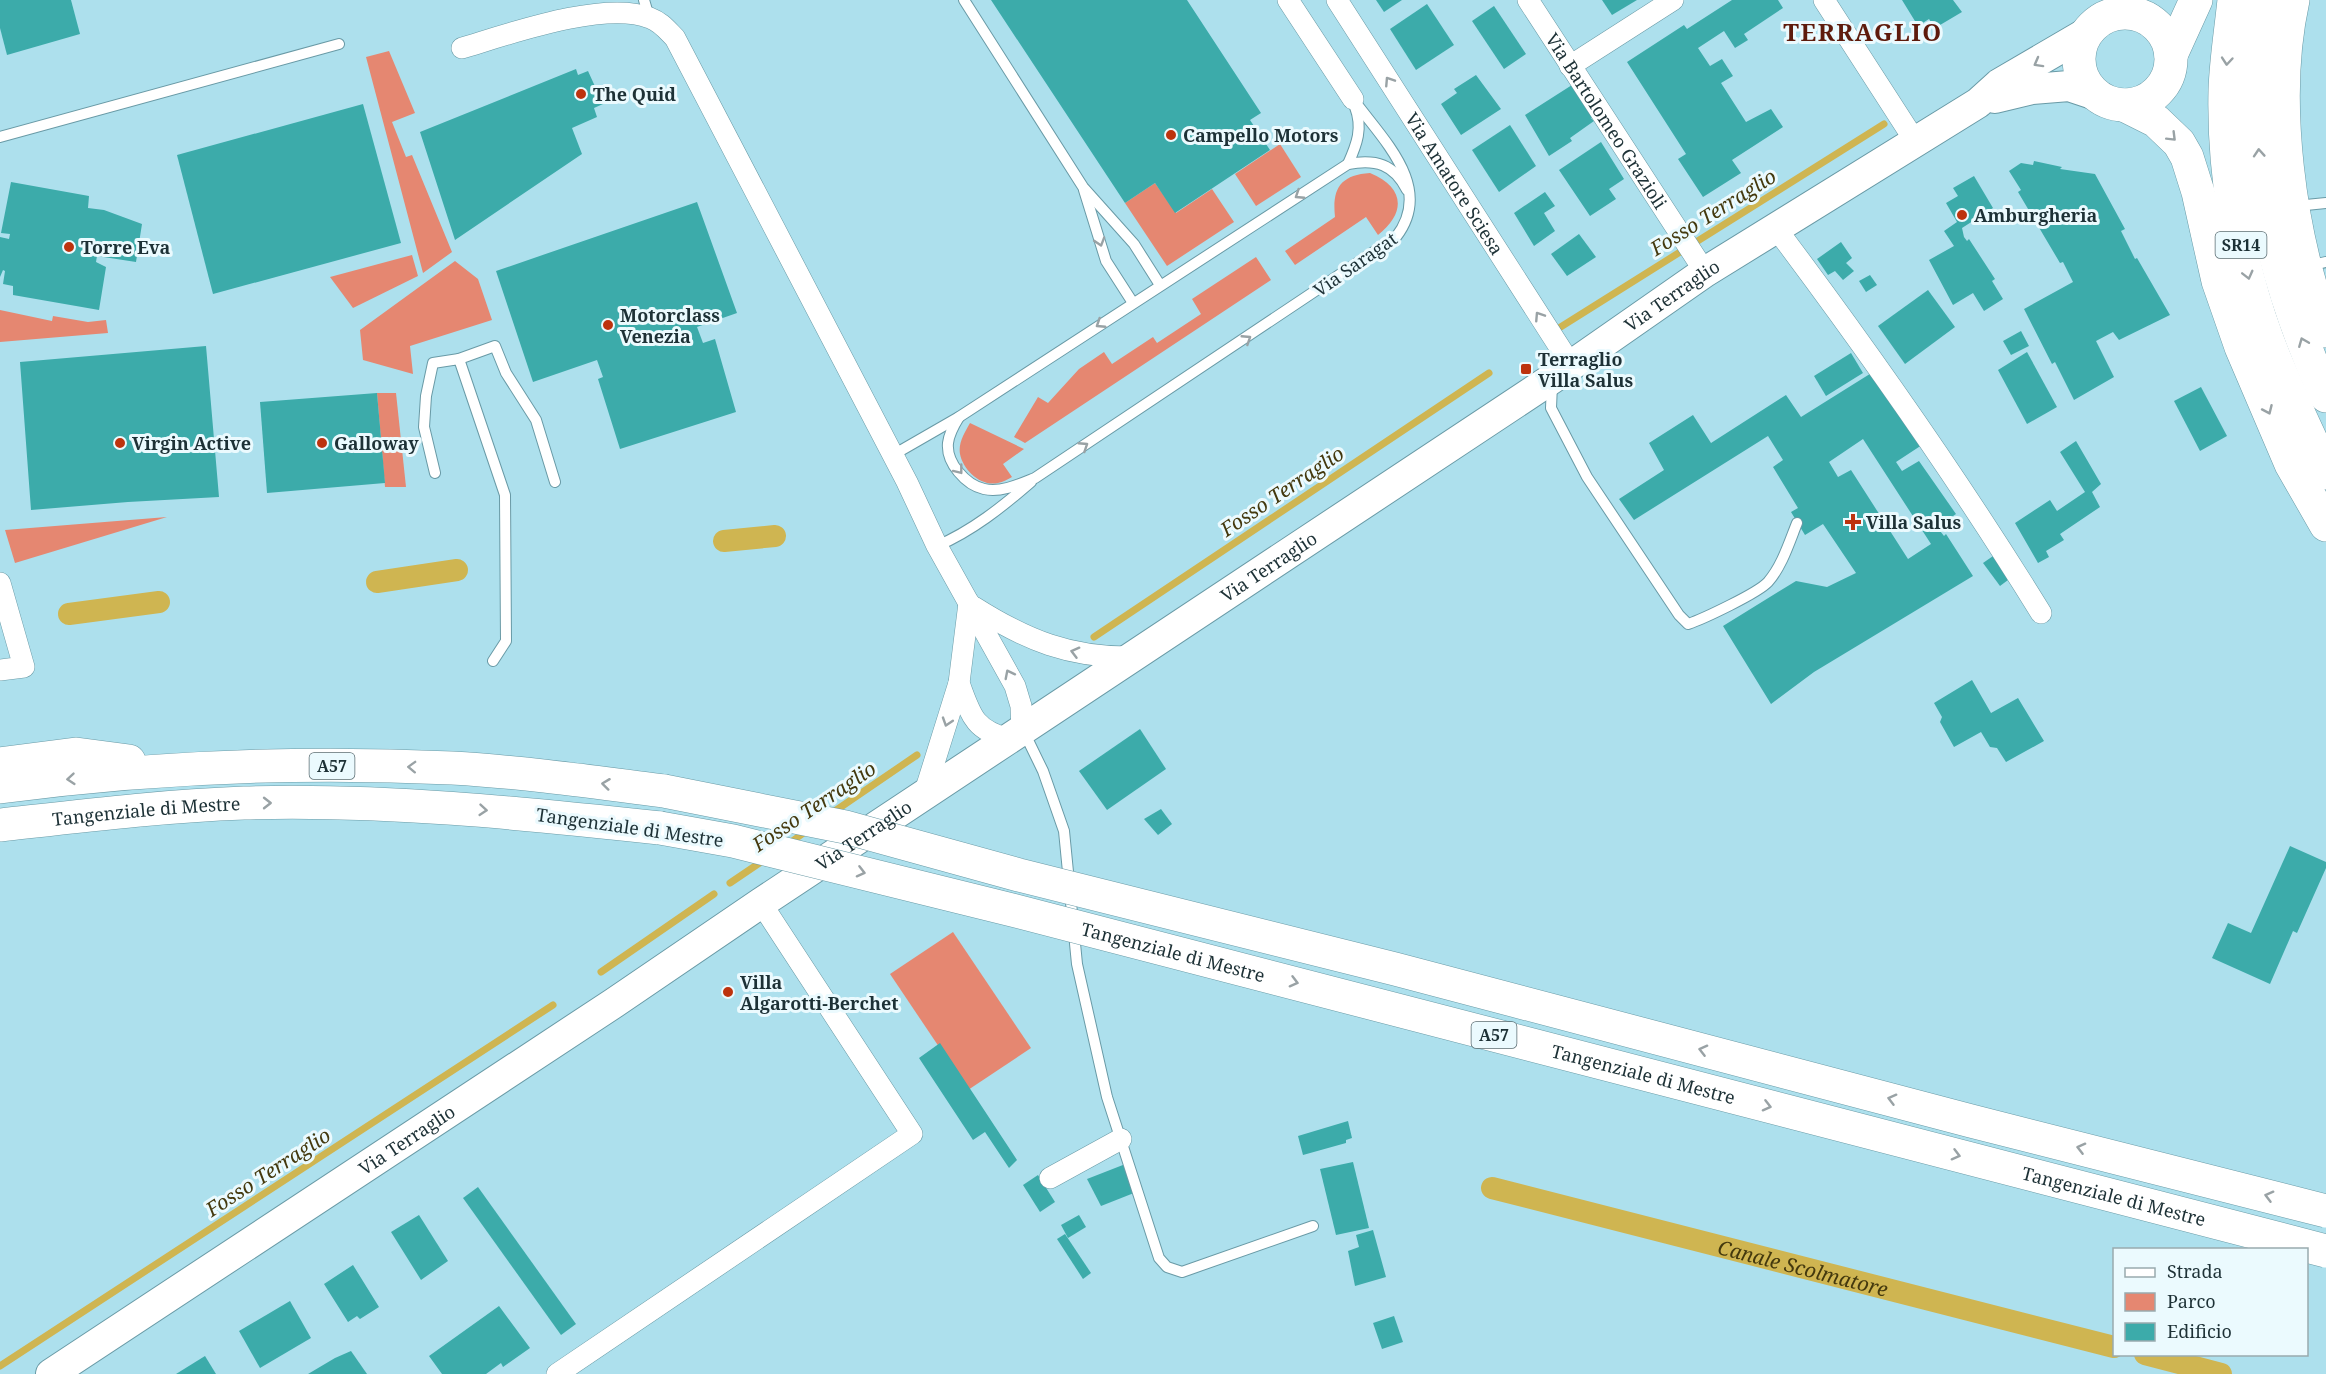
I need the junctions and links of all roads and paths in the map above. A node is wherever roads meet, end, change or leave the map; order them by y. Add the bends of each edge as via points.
1 (964, 0) edge
2 (1288, 0) edge
3 (1337, 0) edge
4 (1528, 0) edge
5 (1673, 0) edge
6 (1824, 0) edge
7 (2196, 0) edge
8 (2293, 0) edge
9 (2312, 0) edge
10 (2244, 1) edge
11 (647, 9) edge
12 (2112, 15) edge
13 (339, 44) dead end
14 (462, 48) dead end
15 (2170, 55) junction
16 (1570, 66) junction
17 (1353, 99) junction
18 (2111, 101) junction
19 (1978, 103) junction
20 (1906, 125) junction
21 (0, 137) edge
22 (2287, 149) junction
23 (1348, 164) junction
24 (1083, 187) junction
25 (1410, 195) junction
26 (2326, 203) edge
27 (2293, 206) junction
28 (1775, 227) junction
29 (2315, 264) edge
30 (1702, 267) junction
31 (1160, 285) junction
32 (1133, 303) junction
33 (2326, 331) edge
34 (459, 359) junction
35 (1562, 371) junction
36 (2326, 396) edge
37 (959, 417) junction
38 (893, 455) junction
39 (435, 473) dead end
40 (2326, 473) edge
41 (1035, 478) junction
42 (555, 482) dead end
43 (1797, 523) dead end
44 (2326, 525) edge
45 (938, 546) junction
46 (0, 583) edge
47 (969, 603) junction
48 (2041, 613) dead end
49 (1133, 657) junction
50 (493, 661) dead end
51 (0, 670) edge
52 (960, 683) junction
53 (1015, 734) junction
54 (0, 764) edge
55 (187, 770) junction
56 (0, 787) edge
57 (924, 795) junction
58 (193, 805) junction
59 (0, 825) edge
60 (0, 846) edge
61 (761, 903) junction
62 (1121, 1139) junction
63 (1050, 1178) dead end
64 (2326, 1211) edge
65 (1313, 1226) dead end
66 (2326, 1251) edge
67 (51, 1374) edge
68 (557, 1374) edge

1 - 24 lane
2 - 17 street
35 -> 3 street, Via Amatore Sciesa
4 - 16 street, Via Bartolomeo Grazioli
5 - 16 street
6 - 20 street
7 - 15 main road
8 - 22 main road via 2284,83
9 - 22 main road
36 -> 10 main road, SR14 via 2283,285 2264,204 2257,125 2259,58
10 -> 40 main road, SR14 via 2225,92 2237,229 2266,335
11 - 14 street via 579,16
11 - 38 street via 675,38
12 - 15 main road via 2140,15 2155,24 2166,38
12 - 18 main road via 2081,45 2079,66 2088,86
12 -> 19 main road, Via Terraglio via 1999,84
13 - 21 lane
15 - 18 main road via 2166,80 2155,93 2141,102
16 - 30 street, Via Bartolomeo Grazioli
17 - 23 lane via 1360,134
17 - 25 lane via 1401,164
18 - 19 main road, Via Terraglio via 2069,86 2025,90
18 -> 44 main road, SR14 via 2156,121 2179,143 2187,157 2218,281 2241,347 2291,464
19 - 20 main road, Via Terraglio
20 - 28 main road, Via Terraglio
22 - 27 main road
23 - 25 lane via 1381,164 1396,172
23 -> 31 lane
24 - 31 lane via 1134,244
24 -> 32 lane via 1106,261
41 -> 25 lane, Via Saragat via 1396,237 1405,226
26 - 27 lane
27 - 29 main road
28 - 30 main road, Via Terraglio
28 - 48 street via 1864,346
29 - 33 main road
30 - 35 main road, Via Terraglio
31 - 32 lane
32 -> 37 lane
34 - 39 lane via 433,363 428,386 424,427
34 - 42 lane via 495,346 506,373 536,420
34 - 50 lane via 506,495 506,641
35 - 43 lane via 1551,408 1587,477 1688,624 1767,584 1782,561
35 - 49 main road, Via Terraglio
37 - 38 lane
37 -> 41 lane, Via Saragat via 948,444 950,455 972,484 998,490
38 - 45 street
41 - 45 lane via 1002,508
45 - 47 street
46 - 51 street via 24,667
49 -> 47 street via 1102,657 1033,640
47 - 52 street
53 -> 47 street via 1021,706 1015,686
49 - 53 main road, Via Terraglio
52 - 53 street via 976,721 989,734
52 -> 57 street
53 - 57 main road, Via Terraglio
53 - 62 lane via 1031,742 1064,831 1077,964 1107,1097
54 - 55 main road, A57 via 76,754
55 -> 56 main road, Tangenziale di Mestre / A57
64 -> 55 main road, Tangenziale di Mestre / A57, bridge via 1019,875 845,826 664,791 454,768 241,766
57 - 61 main road, Via Terraglio
58 - 59 main road, Tangenziale di Mestre / A57
58 - 60 main road, A57 via 87,836
58 -> 66 main road, Tangenziale di Mestre / A57, bridge via 447,807 660,828 733,841
61 - 67 main road, Via Terraglio
61 - 68 street via 912,1134
62 - 63 street
62 - 65 lane via 1159,1258 1167,1267 1182,1272

